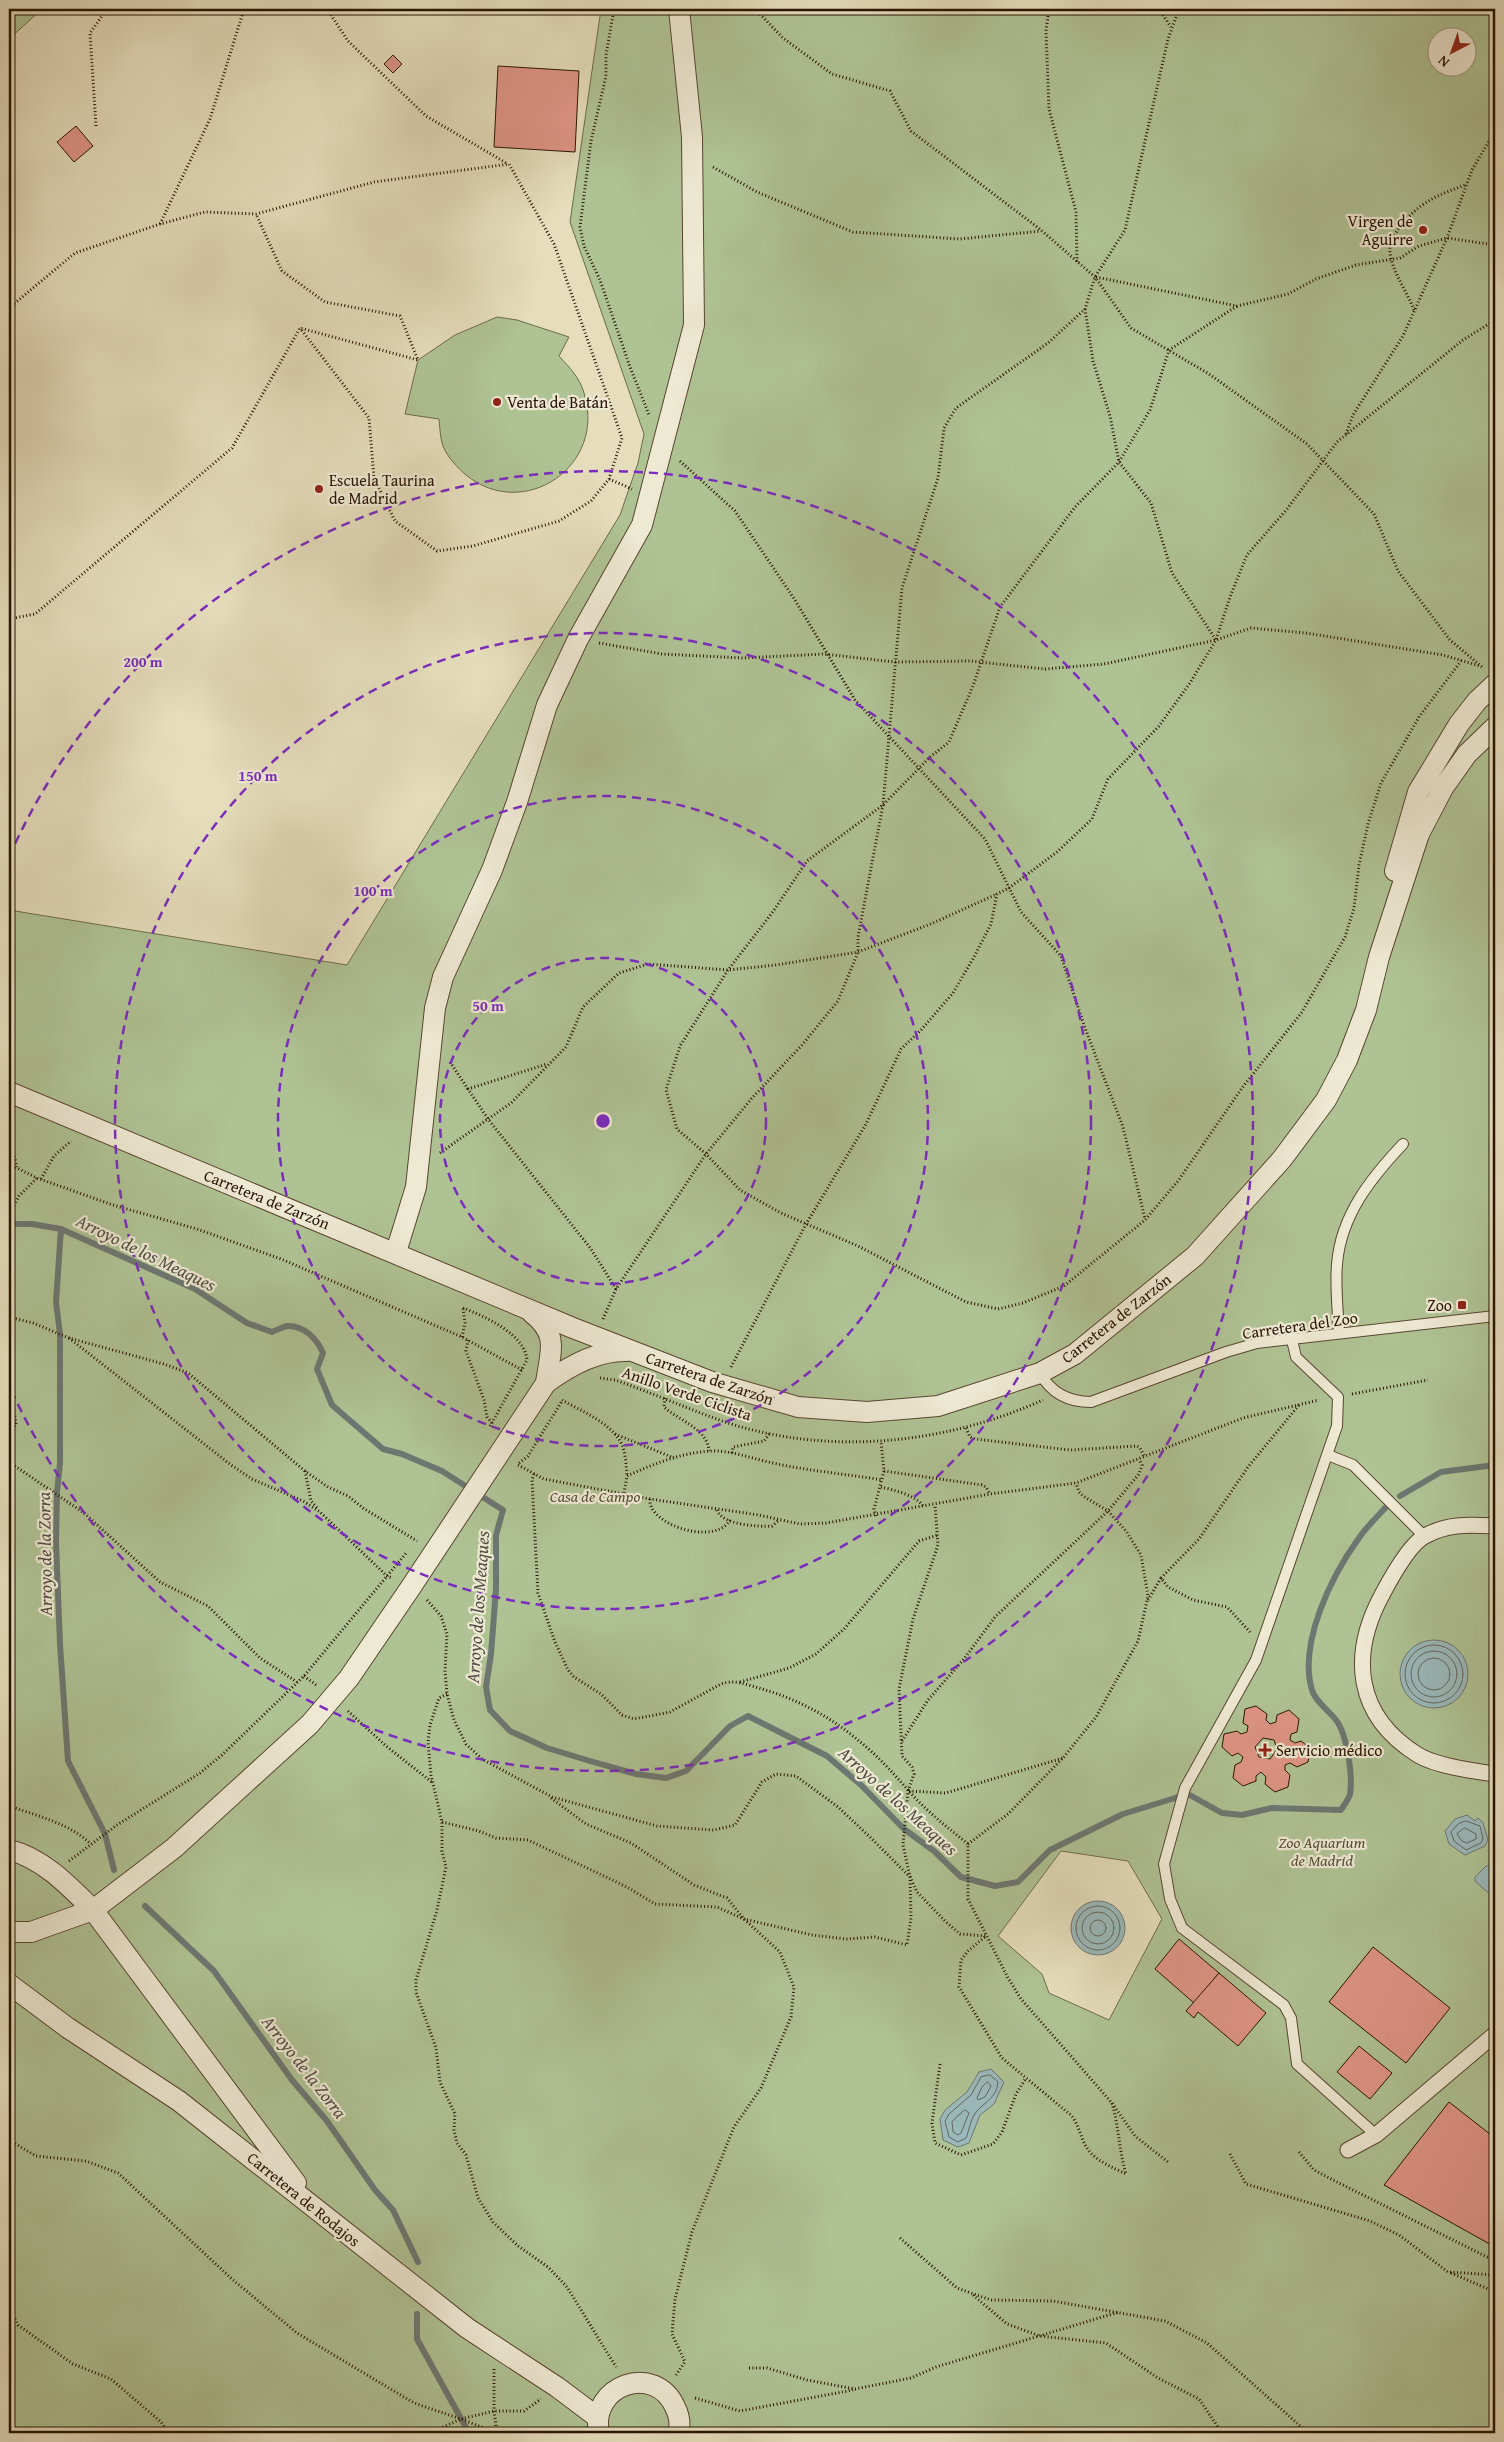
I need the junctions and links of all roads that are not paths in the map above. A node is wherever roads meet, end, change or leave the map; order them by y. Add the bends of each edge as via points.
1 (679, 9) edge
2 (1492, 677) edge
3 (1495, 727) edge
4 (1379, 956) junction
5 (9, 1092) edge
6 (1403, 1144) dead end
7 (396, 1252) junction
8 (525, 1307) junction
9 (1495, 1316) edge
10 (573, 1328) junction
11 (1339, 1333) junction
12 (1292, 1340) junction
13 (632, 1351) junction
14 (1040, 1373) junction
15 (552, 1378) junction
16 (1328, 1455) junction
17 (1495, 1526) edge
18 (1424, 1536) junction
19 (1495, 1774) edge
20 (9, 1850) edge
21 (93, 1910) junction
22 (9, 1932) edge
23 (9, 1984) edge
24 (1495, 2034) edge
25 (1376, 2135) junction
26 (1348, 2150) dead end
27 (314, 2206) junction
28 (598, 2425) edge
29 (678, 2433) edge

1 - 7 street via 692,157 694,325 642,525 578,639 547,705 492,870 443,977 435,1008 416,1187
2 - 4 street, Carretera de Zarzón via 1418,792 1391,885
3 - 4 street, Carretera de Zarzón via 1467,754 1427,818
4 - 14 street, Carretera de Zarzón via 1366,1010 1347,1060 1326,1100 1282,1159 1194,1256 1075,1354
5 - 7 street, Carretera de Zarzón
6 - 11 lane via 1370,1181 1345,1228 1337,1265
7 - 8 street, Carretera de Zarzón
8 - 10 street, Carretera de Zarzón
8 - 15 street, Carretera de Zarzón via 549,1330
9 - 11 lane, Carretera del Zoo
10 - 13 street, Carretera de Zarzón
10 - 15 street via 578,1343
11 - 12 lane, Carretera del Zoo
12 - 14 lane, Carretera del Zoo via 1240,1348 1102,1400 1082,1402 1057,1394
12 - 16 lane via 1296,1357 1338,1397 1337,1426
13 - 14 street, Carretera de Zarzón via 722,1385 798,1407 867,1412 938,1406
13 - 15 street, Carretera de Zarzón via 599,1354
15 - 21 street via 349,1678 310,1724 174,1848
16 - 18 lane via 1353,1465
16 - 25 lane via 1252,1670 1185,1788 1164,1864 1170,1899 1182,1928 1284,2005 1291,2018 1297,2064
17 - 18 street via 1456,1524
18 - 19 street via 1397,1568 1364,1637 1361,1661 1368,1698 1386,1730 1419,1756 1462,1769
20 - 21 street via 56,1875
21 - 22 street via 31,1932
21 - 27 street
23 - 27 street, Carretera de Rodajos via 68,2028 179,2101
24 - 25 street
25 - 26 street
27 - 28 street, Carretera de Rodajos via 389,2268 557,2387
28 - 29 street via 605,2399 628,2384 641,2383 664,2392 673,2402 679,2415

